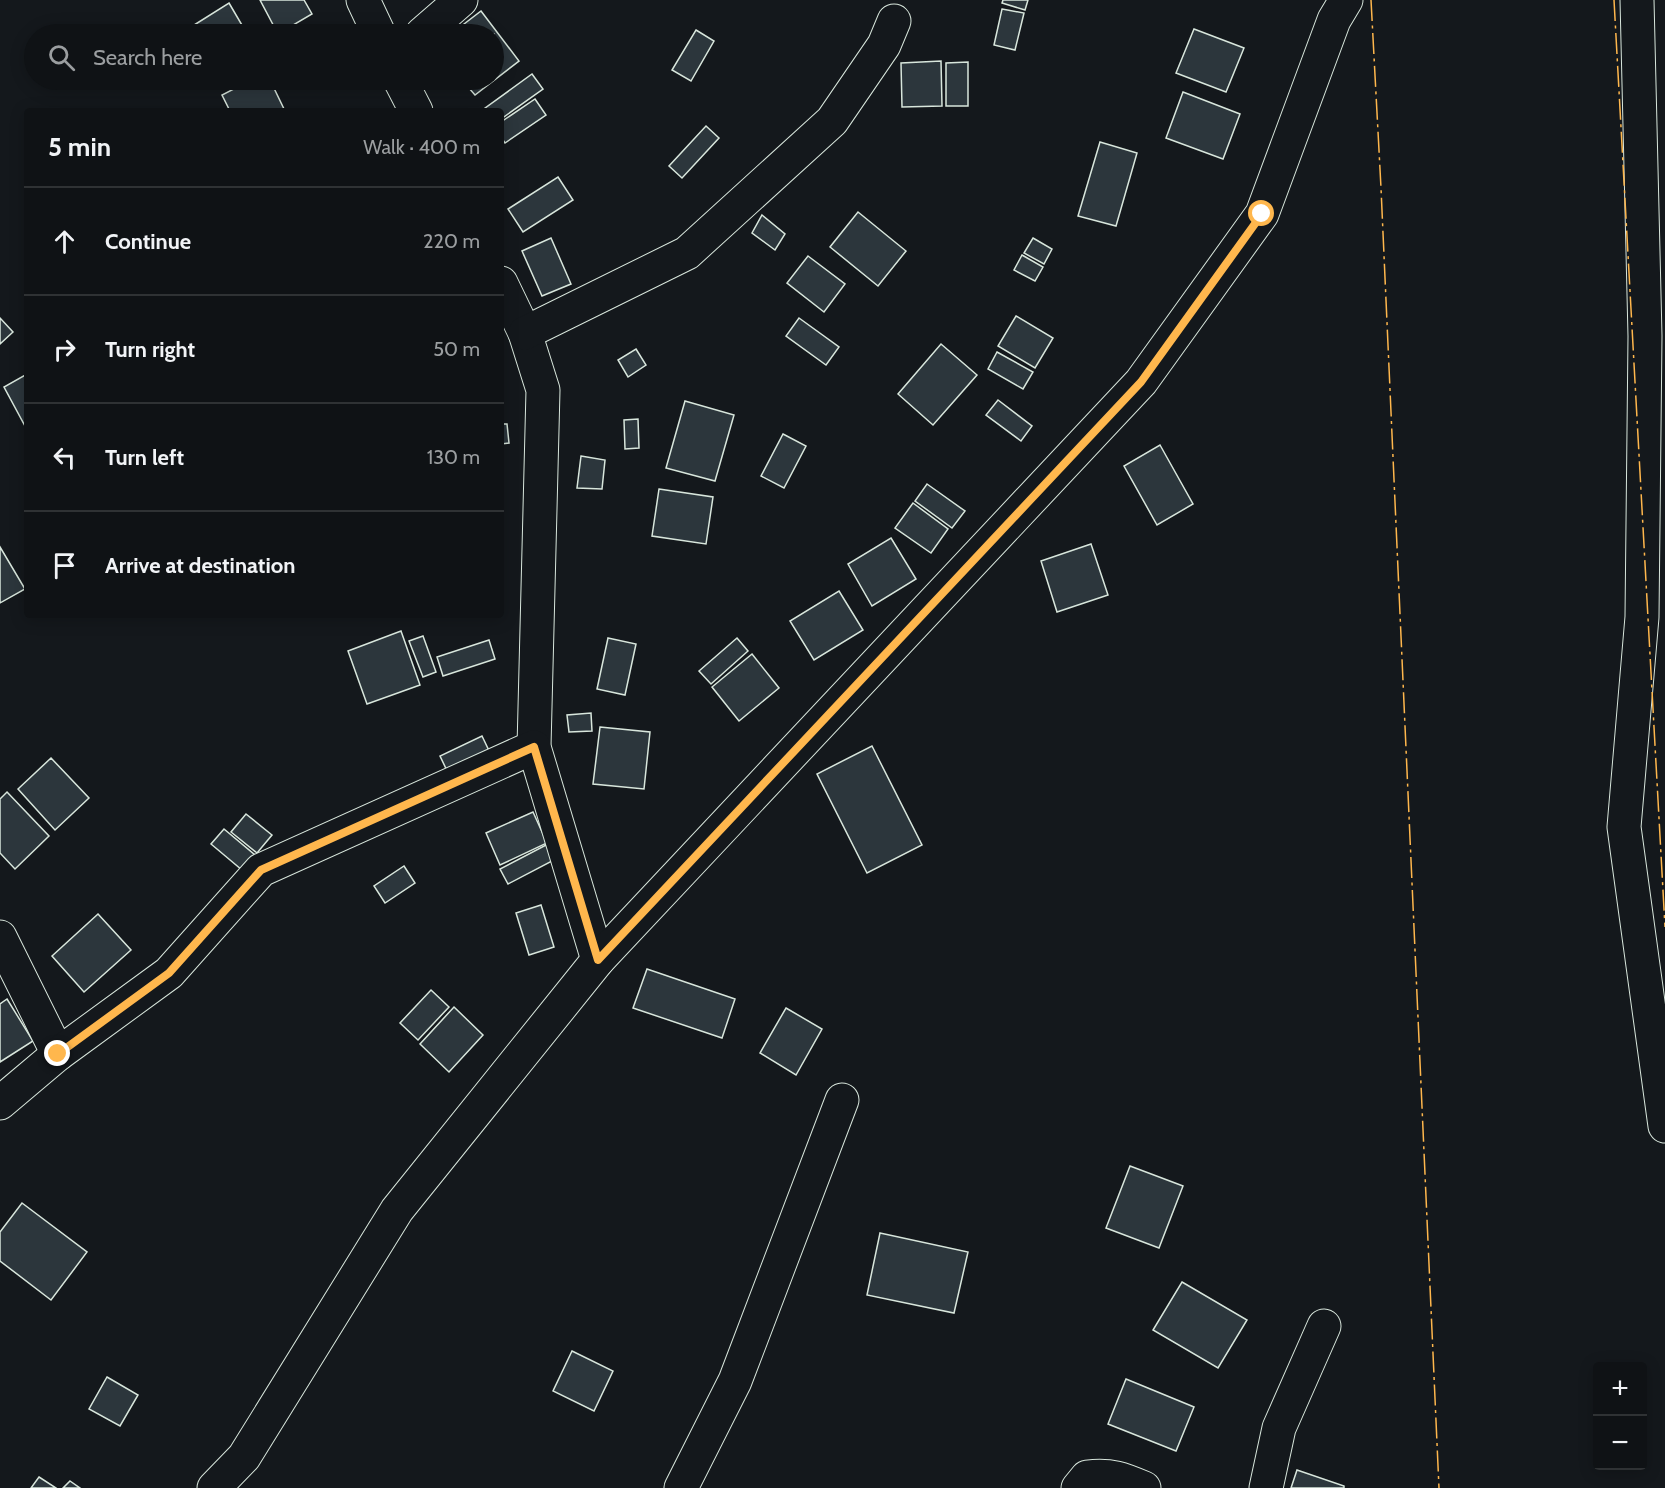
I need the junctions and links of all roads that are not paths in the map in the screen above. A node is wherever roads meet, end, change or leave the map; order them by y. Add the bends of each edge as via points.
1 (363, 0) edge
2 (461, 0) edge
3 (1346, 0) edge
4 (1637, 0) edge
5 (894, 21) dead end
6 (374, 24) edge
7 (433, 24) edge
8 (405, 90) edge
9 (414, 108) edge
10 (504, 289) edge
11 (1655, 331) edge
12 (525, 333) junction
13 (534, 747) junction
14 (0, 937) edge
15 (598, 960) junction
16 (58, 1054) junction
17 (842, 1101) dead end
18 (0, 1103) edge
19 (1665, 1126) edge
20 (1324, 1326) dead end
21 (214, 1488) edge
22 (681, 1488) edge
23 (1078, 1488) edge
24 (1144, 1488) edge
25 (1266, 1488) edge

1 - 6 street
2 - 7 street
3 - 15 street via 1334,20 1262,214 1141,382
4 - 11 street
5 - 12 street via 884,45 832,121 687,253
8 - 9 street
10 - 12 street
11 - 19 street via 1642,617 1624,828
12 - 13 street via 543,390
13 - 15 street
13 - 16 street via 261,870 169,973
14 - 16 street
15 - 21 street via 397,1210 244,1457
16 - 18 street
17 - 22 street via 735,1381
20 - 25 street via 1279,1428
23 - 24 street via 1088,1476 1101,1475

